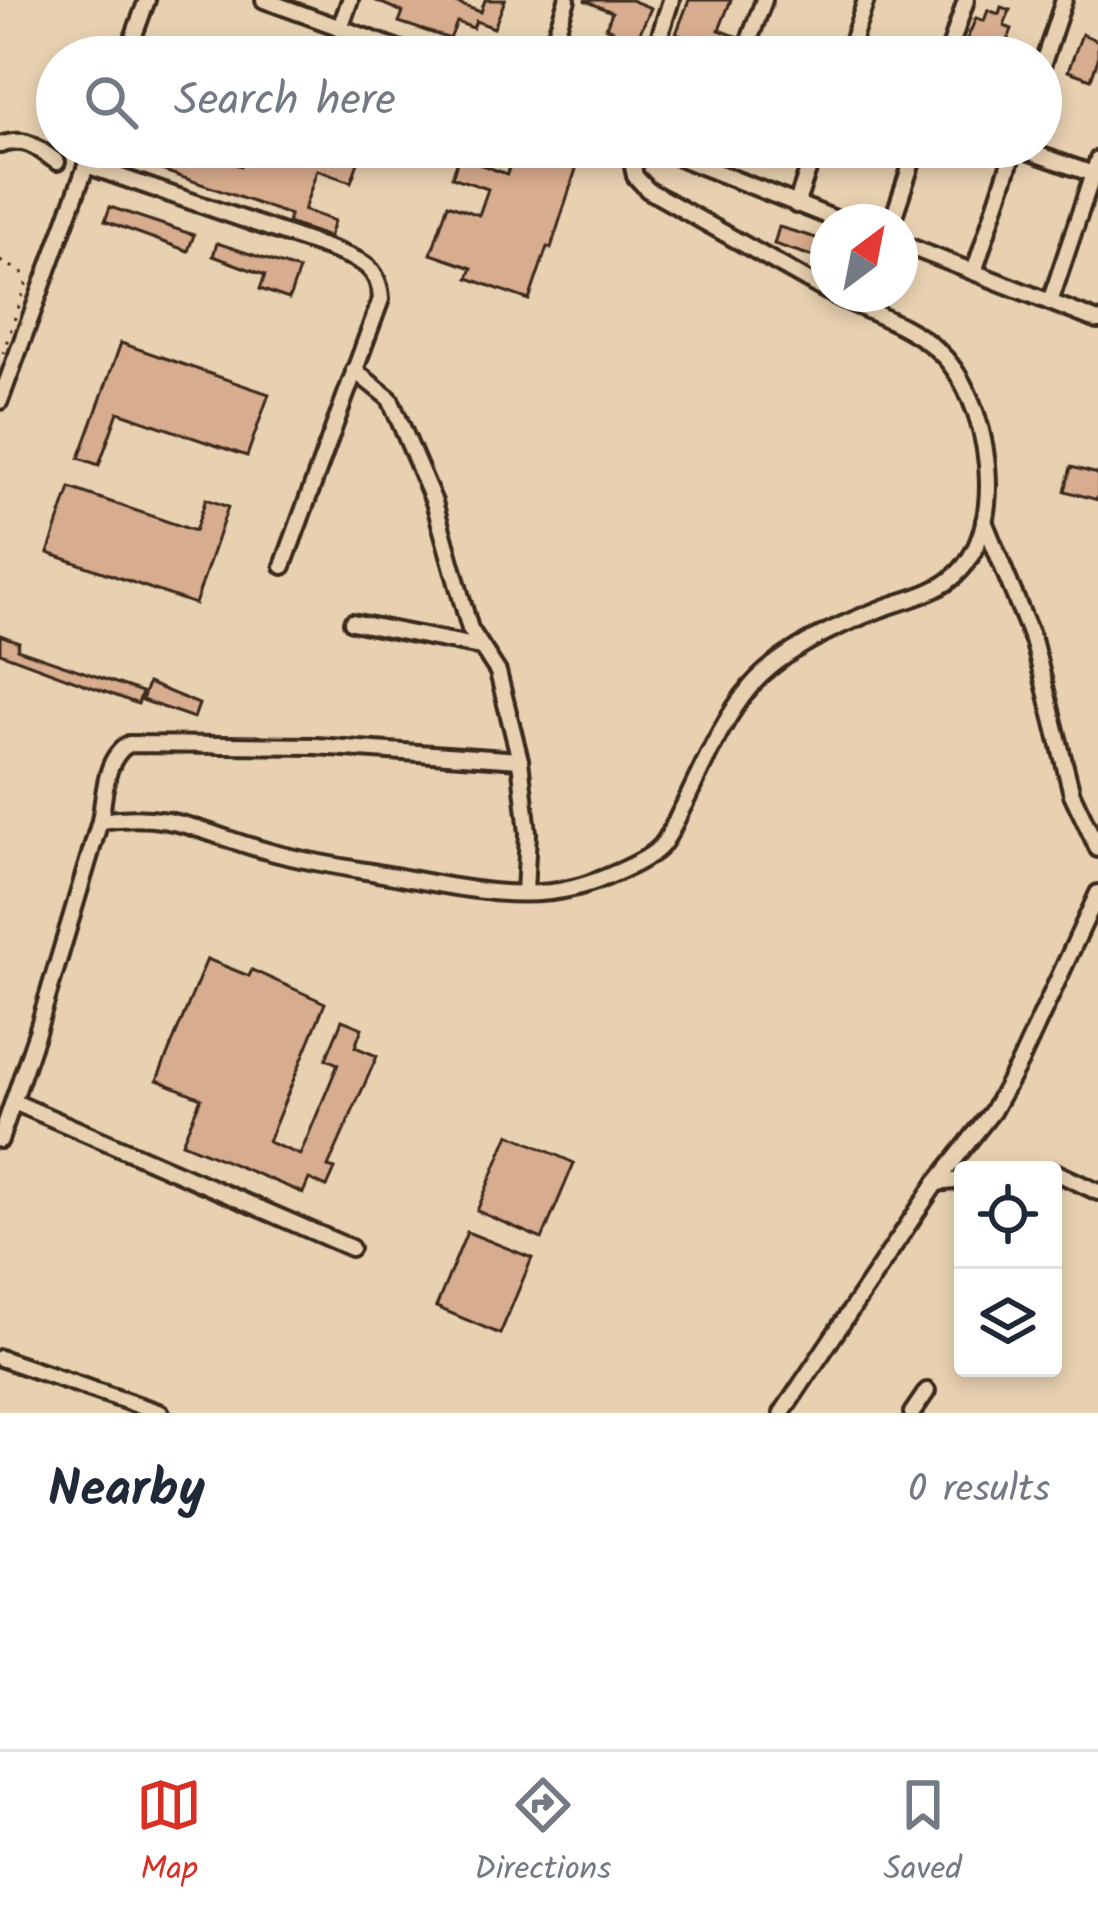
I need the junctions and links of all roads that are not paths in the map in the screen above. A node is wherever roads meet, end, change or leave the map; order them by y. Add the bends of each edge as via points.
1 (147, 0) edge
2 (264, 0) edge
3 (350, 0) edge
4 (567, 0) edge
5 (671, 0) edge
6 (764, 0) edge
7 (966, 0) edge
8 (1064, 0) edge
9 (861, 1) edge
10 (340, 28) junction
11 (134, 36) edge
12 (362, 36) edge
13 (555, 36) edge
14 (660, 36) edge
15 (750, 36) edge
16 (852, 36) edge
17 (954, 36) edge
18 (1052, 36) edge
19 (0, 145) edge
20 (36, 149) edge
21 (1062, 158) edge
22 (1096, 167) edge
23 (85, 168) edge
24 (95, 168) edge
25 (633, 168) edge
26 (704, 168) edge
27 (809, 168) edge
28 (910, 168) edge
29 (1009, 168) edge
30 (898, 204) edge
31 (796, 206) junction
32 (810, 211) edge
33 (918, 250) edge
34 (974, 272) junction
35 (810, 282) edge
36 (1050, 302) junction
37 (869, 312) edge
38 (1098, 321) edge
39 (354, 370) junction
40 (0, 400) edge
41 (984, 520) junction
42 (283, 566) dead end
43 (352, 622) dead end
44 (480, 647) junction
45 (520, 760) junction
46 (100, 821) junction
47 (1098, 849) edge
48 (525, 893) junction
49 (1098, 893) edge
50 (14, 1102) junction
51 (0, 1140) edge
52 (1062, 1176) edge
53 (954, 1181) edge
54 (936, 1183) junction
55 (1098, 1192) edge
56 (351, 1248) dead end
57 (0, 1358) edge
58 (927, 1391) dead end
59 (161, 1413) edge
60 (782, 1413) edge
61 (912, 1413) edge

1 - 11 street
2 - 10 street
3 - 10 street
4 - 13 street
5 - 14 street
6 - 15 street
7 - 17 street
8 - 18 street
9 - 16 street
10 - 12 street
19 - 20 street via 17,140
21 - 22 street
22 - 36 street
23 - 40 street
24 - 39 street via 361,260 380,284 380,299
25 - 35 street via 648,190
26 - 31 street
27 - 31 street
28 - 30 street
29 - 34 street
31 - 32 street
33 - 34 street
34 - 36 street
36 - 38 street
37 - 41 street via 922,338 958,375 988,456
39 - 42 street
39 - 44 street via 397,414
41 - 47 street via 1034,643 1072,794
41 - 48 street via 970,558 950,580 794,651 752,685 662,846 573,888
43 - 44 street
44 - 45 street via 498,672
45 - 46 street via 128,744 111,761
45 - 48 street
46 - 48 street via 154,816 313,863
46 - 50 street
49 - 54 street via 1020,1062
50 - 51 street
50 - 56 street
52 - 55 street
53 - 54 street
54 - 60 street
57 - 59 street
58 - 61 street

